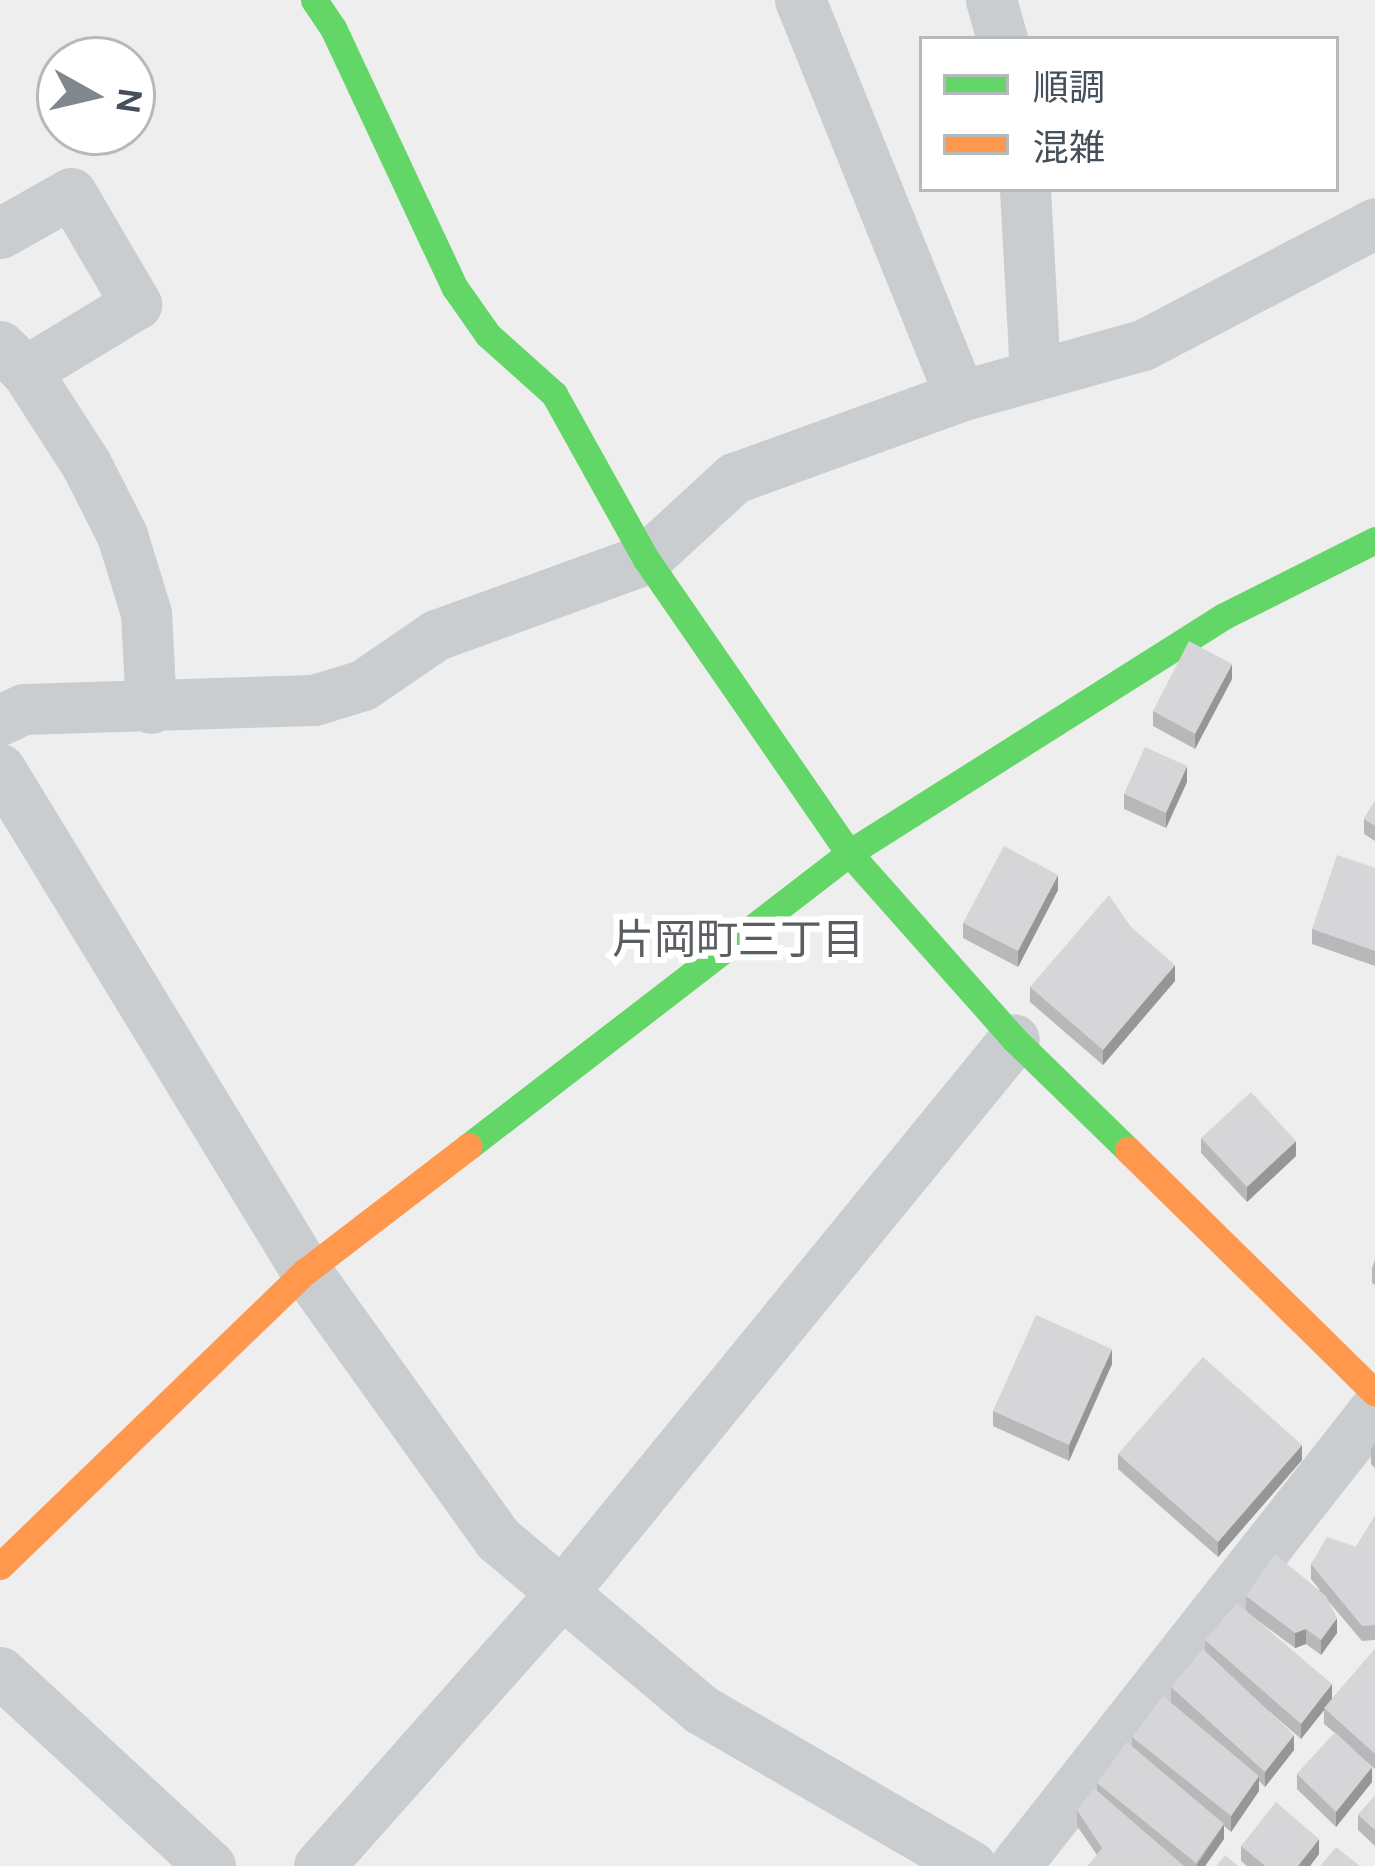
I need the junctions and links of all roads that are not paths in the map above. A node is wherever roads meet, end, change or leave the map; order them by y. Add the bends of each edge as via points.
1 (314, 0) edge
2 (800, 0) edge
3 (991, 0) edge
4 (1001, 36) edge
5 (1025, 192) edge
6 (1375, 223) edge
7 (0, 233) edge
8 (13, 359) edge
9 (1035, 373) junction
10 (960, 396) junction
11 (1375, 540) edge
12 (646, 559) junction
13 (151, 707) junction
14 (0, 720) edge
15 (0, 769) edge
16 (849, 853) junction
17 (1014, 1039) junction
18 (306, 1270) junction
19 (1375, 1393) edge
20 (1375, 1409) edge
21 (0, 1566) edge
22 (564, 1591) junction
23 (0, 1672) edge
24 (210, 1866) edge
25 (320, 1866) edge
26 (971, 1866) edge
27 (1015, 1866) edge

1 - 12 street via 455,288 488,334 554,394
2 - 10 street
3 - 4 street
5 - 9 street
6 - 9 street via 1143,345
7 - 8 street via 70,193 136,304
8 - 13 street via 122,536 146,613
9 - 10 street
10 - 12 street via 734,478
11 - 16 street via 1224,616
12 - 13 street via 436,635 363,685 314,700
12 - 16 street
13 - 14 street via 24,709
15 - 18 street
16 - 17 street
16 - 18 street
17 - 19 street
17 - 22 street
18 - 21 street
18 - 22 street via 498,1539
20 - 27 street
22 - 25 street
22 - 26 street via 702,1710
23 - 24 street

